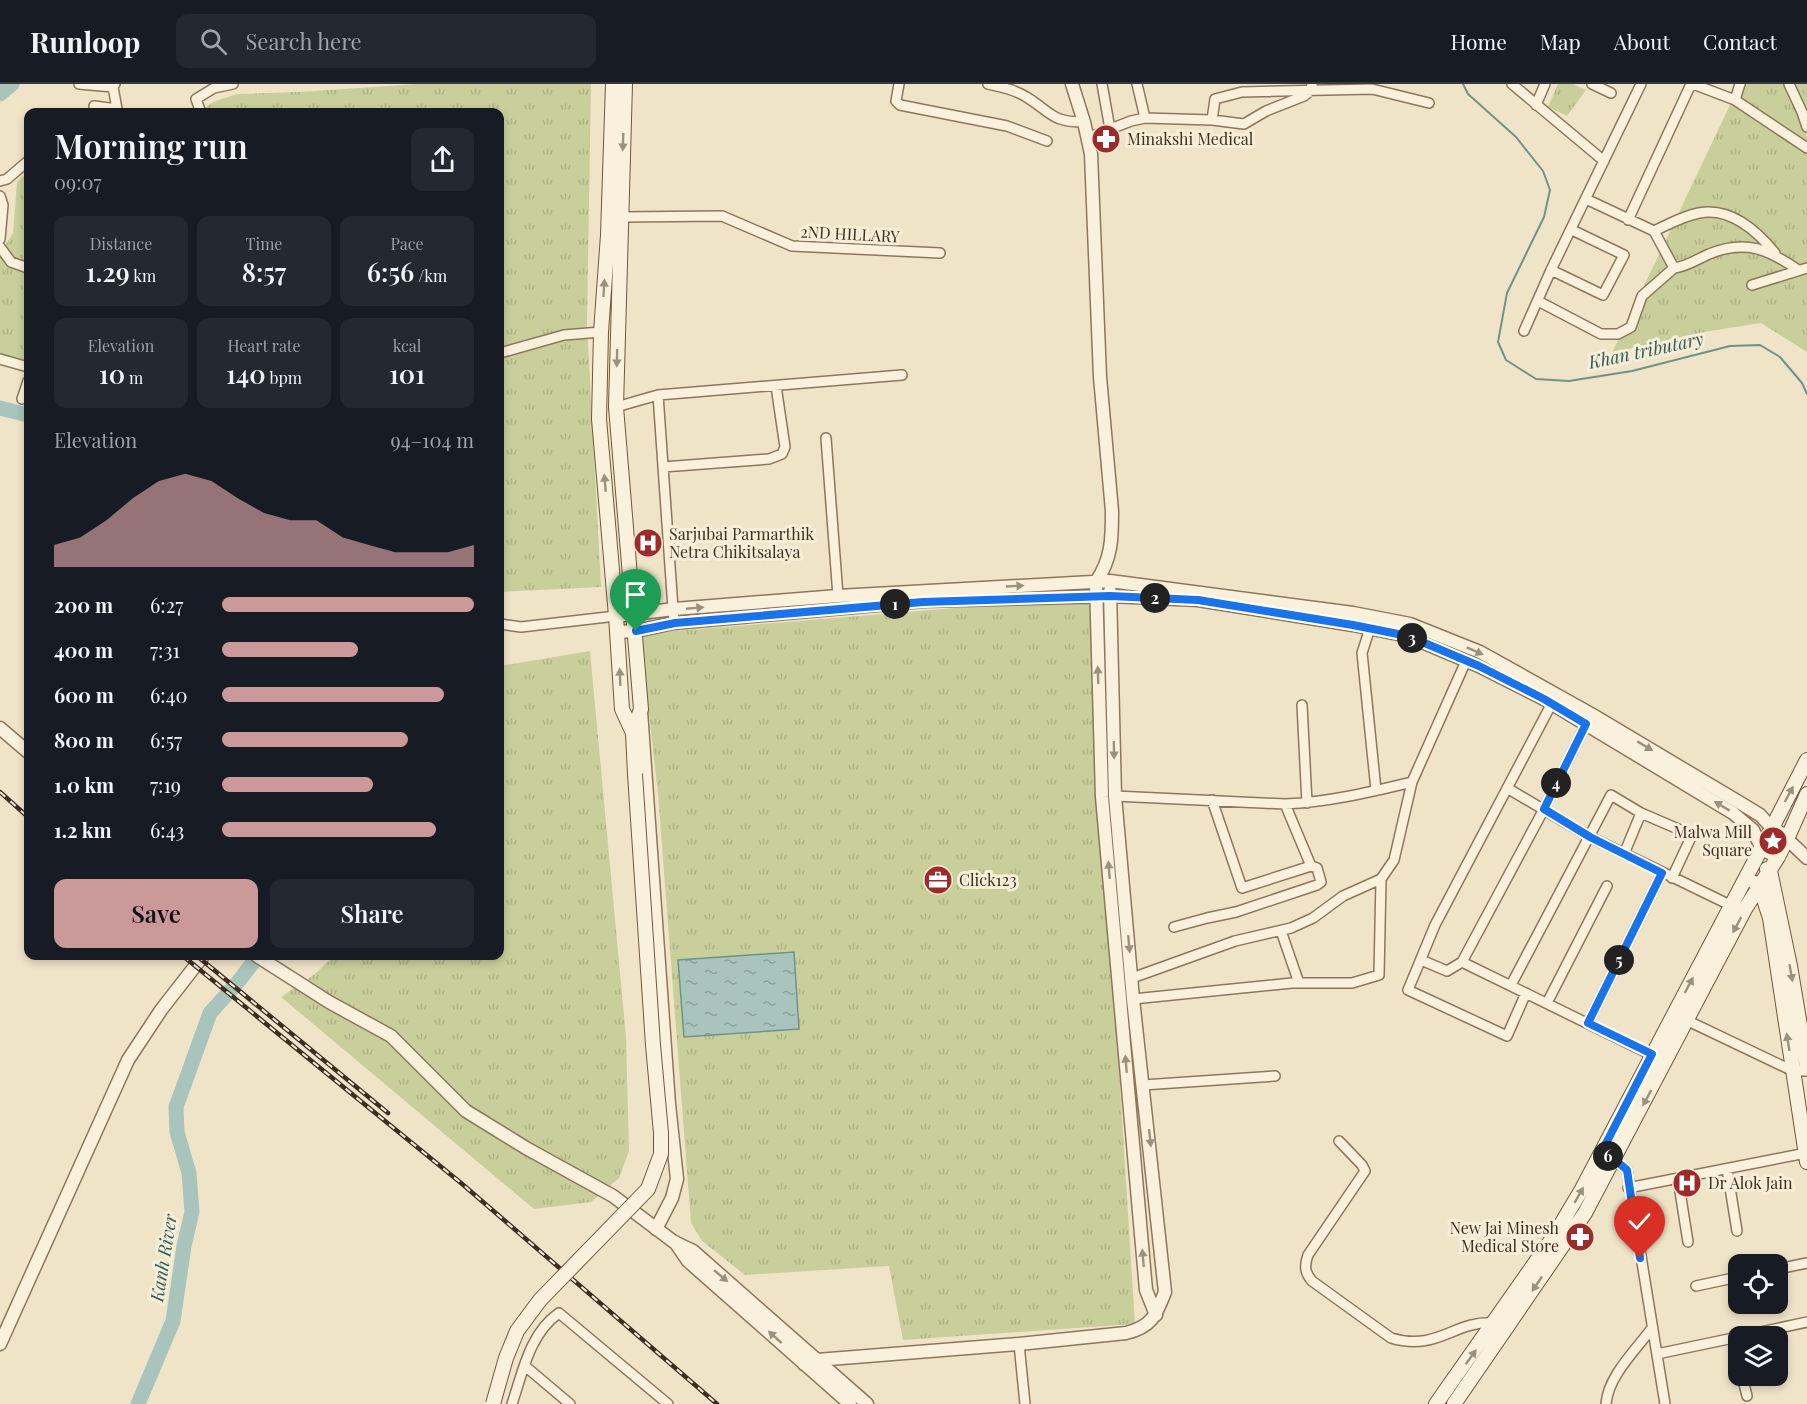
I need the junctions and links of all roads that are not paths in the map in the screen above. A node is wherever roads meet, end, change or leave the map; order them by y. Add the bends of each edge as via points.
1 (79, 84) edge
2 (233, 84) edge
3 (612, 84) edge
4 (625, 84) edge
5 (899, 84) edge
6 (988, 84) edge
7 (1072, 84) edge
8 (1102, 84) edge
9 (1137, 84) edge
10 (1512, 84) edge
11 (1545, 84) edge
12 (1592, 84) edge
13 (1641, 84) edge
14 (1692, 84) edge
15 (1740, 84) edge
16 (1789, 84) edge
17 (114, 86) edge
18 (1335, 86) edge
19 (1311, 87) edge
20 (203, 89) edge
21 (1611, 93) dead end
22 (1735, 100) junction
23 (1429, 104) dead end
24 (1536, 105) junction
25 (94, 108) edge
26 (109, 108) edge
27 (117, 108) edge
28 (199, 108) edge
29 (1145, 118) junction
30 (1212, 120) junction
31 (1084, 122) junction
32 (1807, 127) edge
33 (1110, 129) junction
34 (1087, 138) junction
35 (1047, 141) dead end
36 (1807, 148) edge
37 (1604, 161) junction
38 (24, 164) edge
39 (0, 181) edge
40 (0, 196) edge
41 (1586, 200) junction
42 (621, 217) junction
43 (1628, 220) junction
44 (1572, 230) junction
45 (1654, 231) junction
46 (0, 239) edge
47 (0, 247) edge
48 (940, 254) dead end
49 (1776, 255) junction
50 (24, 267) edge
51 (1674, 268) junction
52 (1802, 269) edge
53 (1551, 270) junction
54 (1752, 285) dead end
55 (1538, 301) junction
56 (1524, 331) dead end
57 (601, 332) junction
58 (504, 352) edge
59 (0, 359) edge
60 (24, 366) edge
61 (902, 375) dead end
62 (776, 386) junction
63 (24, 393) edge
64 (658, 395) junction
65 (22, 399) dead end
66 (616, 407) junction
67 (825, 438) dead end
68 (663, 467) junction
69 (1106, 566) junction
70 (1110, 581) junction
71 (1096, 582) junction
72 (838, 596) junction
73 (1110, 596) junction
74 (1096, 597) junction
75 (674, 609) junction
76 (634, 614) junction
77 (616, 616) junction
78 (675, 623) junction
79 (504, 625) edge
80 (1370, 628) junction
81 (636, 631) junction
82 (617, 632) junction
83 (1438, 642) junction
84 (1466, 661) junction
85 (1552, 703) junction
86 (1302, 705) dead end
87 (641, 709) junction
88 (1586, 724) junction
89 (0, 728) edge
90 (633, 733) junction
91 (24, 749) edge
92 (1807, 759) edge
93 (1412, 782) junction
94 (1508, 788) junction
95 (1376, 790) junction
96 (1807, 794) edge
97 (1115, 796) junction
98 (1212, 800) junction
99 (1307, 803) junction
100 (1285, 804) junction
101 (1544, 809) junction
102 (1641, 813) junction
103 (1772, 828) junction
104 (1590, 837) junction
105 (1787, 839) junction
106 (1761, 847) junction
107 (1624, 854) junction
108 (1778, 857) junction
109 (1805, 857) edge
110 (1755, 862) junction
111 (1311, 866) junction
112 (1770, 871) junction
113 (1662, 873) junction
114 (1747, 876) junction
115 (1672, 878) junction
116 (1381, 879) junction
117 (1607, 886) dead end
118 (1761, 887) junction
119 (1732, 906) junction
120 (1174, 927) dead end
121 (1281, 931) junction
122 (200, 960) edge
123 (264, 960) edge
124 (1420, 960) junction
125 (1462, 962) junction
126 (1132, 978) junction
127 (1299, 982) junction
128 (1511, 986) junction
129 (1526, 993) junction
130 (1133, 999) junction
131 (1547, 1003) junction
132 (1673, 1014) junction
133 (1687, 1020) junction
134 (1588, 1023) junction
135 (1652, 1054) junction
136 (1807, 1069) edge
137 (1793, 1071) junction
138 (1275, 1076) dead end
139 (1143, 1085) junction
140 (1339, 1141) dead end
141 (1601, 1153) junction
142 (1806, 1158) edge
143 (1614, 1159) junction
144 (1727, 1169) junction
145 (1678, 1179) junction
146 (1628, 1188) junction
147 (656, 1229) junction
148 (1737, 1231) dead end
149 (674, 1242) junction
150 (1688, 1242) dead end
151 (1807, 1263) edge
152 (1788, 1267) edge
153 (1728, 1279) edge
154 (1696, 1286) dead end
155 (1156, 1315) junction
156 (1503, 1319) junction
157 (1807, 1322) edge
158 (1788, 1326) edge
159 (1652, 1328) junction
160 (1728, 1339) edge
161 (0, 1344) edge
162 (1019, 1344) junction
163 (1657, 1354) junction
164 (817, 1360) junction
165 (804, 1364) junction
166 (525, 1366) junction
167 (1744, 1386) edge
168 (1747, 1396) dead end
169 (493, 1404) edge
170 (512, 1404) edge
171 (570, 1404) edge
172 (668, 1404) edge
173 (850, 1404) edge
174 (867, 1404) edge
175 (1025, 1404) edge
176 (1436, 1404) edge
177 (1454, 1404) edge
178 (1606, 1404) edge
179 (1665, 1404) edge

1 - 17 street
2 - 20 street
57 -> 3 main road
4 -> 42 main road
5 - 35 street via 896,101 900,105 1006,126
6 - 31 street via 1019,93 1065,122
7 - 31 street
8 - 33 street
9 - 29 street
10 - 24 street
11 - 24 street
12 - 21 street
13 - 37 street
14 - 22 street
14 - 43 street
15 - 22 street
16 - 32 street
17 - 27 street
18 - 19 street
18 - 23 street via 1372,89
19 - 30 street via 1304,96 1244,124
19 - 30 street via 1242,92 1215,99
20 - 28 street via 196,99
22 - 36 street
24 - 37 street
25 - 26 street
29 - 30 street
29 - 33 street
31 - 34 street
33 - 34 street
34 - 69 street via 1100,377 1112,511
37 - 41 street
38 - 39 street
40 - 46 street
41 - 43 street
41 - 44 street
42 - 48 street, 2ND HILLARY via 722,216 792,246
42 -> 66 main road
43 - 45 street
44 - 53 street
44 - 53 street via 1624,255 1603,295
45 - 49 street via 1686,216 1714,213 1757,232
45 - 51 street
47 - 50 street via 11,262
49 - 51 street via 1734,246
49 - 52 street
51 - 55 street via 1642,296 1631,327 1618,334 1601,334
52 - 54 street
53 - 55 street
55 - 56 street
57 - 58 street via 564,335
77 -> 57 main road via 599,419
59 - 60 street
61 - 62 street
62 - 64 street
62 - 68 street via 785,447 782,454 769,459
63 - 65 street
64 - 66 street
64 - 68 street
66 - 76 main road
67 - 72 street
68 - 75 street
69 - 70 street
69 - 71 street
70 - 71 street
70 - 73 street
70 - 83 street via 1353,613 1410,624
72 -> 71 street
71 - 74 street
75 -> 72 street
73 - 74 street
73 - 80 street via 1198,600
73 -> 97 street
74 - 78 street via 923,602
155 -> 74 street via 1146,1290 1103,809
75 - 76 street
75 - 78 street
76 - 77 street
76 - 81 main road
77 - 79 street via 521,627
77 - 82 main road
78 - 81 street
80 - 83 street
80 - 95 street via 1362,653
81 - 82 street
81 - 87 main road
90 -> 82 main road via 622,709
83 - 84 street
83 -> 103 street via 1480,652 1760,815
84 - 85 street
84 - 93 street
85 - 88 street
85 - 94 street
86 - 99 street
87 - 90 main road
87 - 147 street via 677,1179
88 - 101 street
106 -> 88 street via 1753,830 1733,813
89 - 91 street
90 - 169 main road, bridge via 661,1154 648,1189 540,1300 517,1331
103 -> 92 main road
93 - 95 street
93 - 116 street via 1395,860
94 - 101 street
94 - 124 street
95 - 99 street
96 - 105 main road
97 - 98 street
97 -> 126 street
98 - 100 street
98 - 111 street via 1242,888
99 - 100 street
100 - 111 street
101 - 104 street
101 - 125 street
102 - 104 street via 1611,795
102 - 107 street
102 - 115 street via 1692,835
103 - 105 main road
103 - 106 main road
104 - 107 street
104 - 128 street
105 - 108 main road
105 - 109 street
106 - 108 main road
106 - 110 main road
107 - 113 street
108 - 109 street
108 - 112 main road
110 - 112 main road
110 - 114 main road
111 - 120 street via 1317,867 1321,882 1317,885 1236,912
112 - 118 main road
112 -> 136 main road
113 - 115 street
113 - 134 street
114 - 118 main road
114 - 119 main road
115 - 119 street
116 - 121 street via 1343,896 1313,918
116 - 127 street via 1379,975 1352,982
117 - 131 street
118 -> 133 main road via 1745,909
137 -> 118 main road via 1770,918
132 -> 119 main road
121 - 126 street via 1235,941
121 - 127 street
122 - 161 street via 128,1060
123 - 147 street via 392,1036 466,1111 613,1196
124 - 125 street via 1447,971
124 - 129 street via 1408,990 1507,1036
125 - 128 street
126 - 130 street
127 - 130 street
128 - 129 street
129 - 131 street
130 - 139 street
131 - 134 street
132 - 133 street
132 - 135 main road
133 - 137 street
133 -> 143 main road
134 - 135 street
135 - 141 main road
136 - 137 street
137 - 142 main road
138 - 139 street
139 -> 155 street via 1165,1292
140 - 156 street via 1365,1171 1308,1255 1305,1269 1312,1281 1391,1338 1403,1341 1430,1341
141 - 143 street
156 -> 141 main road
142 - 144 street
143 - 146 street via 1627,1170
143 -> 156 main road via 1585,1213
144 - 145 street
144 - 148 street
145 - 146 street
145 - 150 street
146 - 159 street
147 - 149 street
149 -> 164 street via 693,1251
165 -> 149 street via 688,1261
151 - 152 street
153 - 154 street
155 - 162 street via 1138,1330 1126,1333
176 -> 156 main road
156 - 177 main road
157 - 158 street
159 - 163 street
159 - 178 street via 1618,1373
160 - 163 street
162 - 164 street
162 - 175 street
163 - 179 street
164 - 165 street
164 - 174 street
165 - 173 street
166 - 170 street
166 - 171 street
166 - 172 street via 538,1334 560,1313
167 - 168 street

